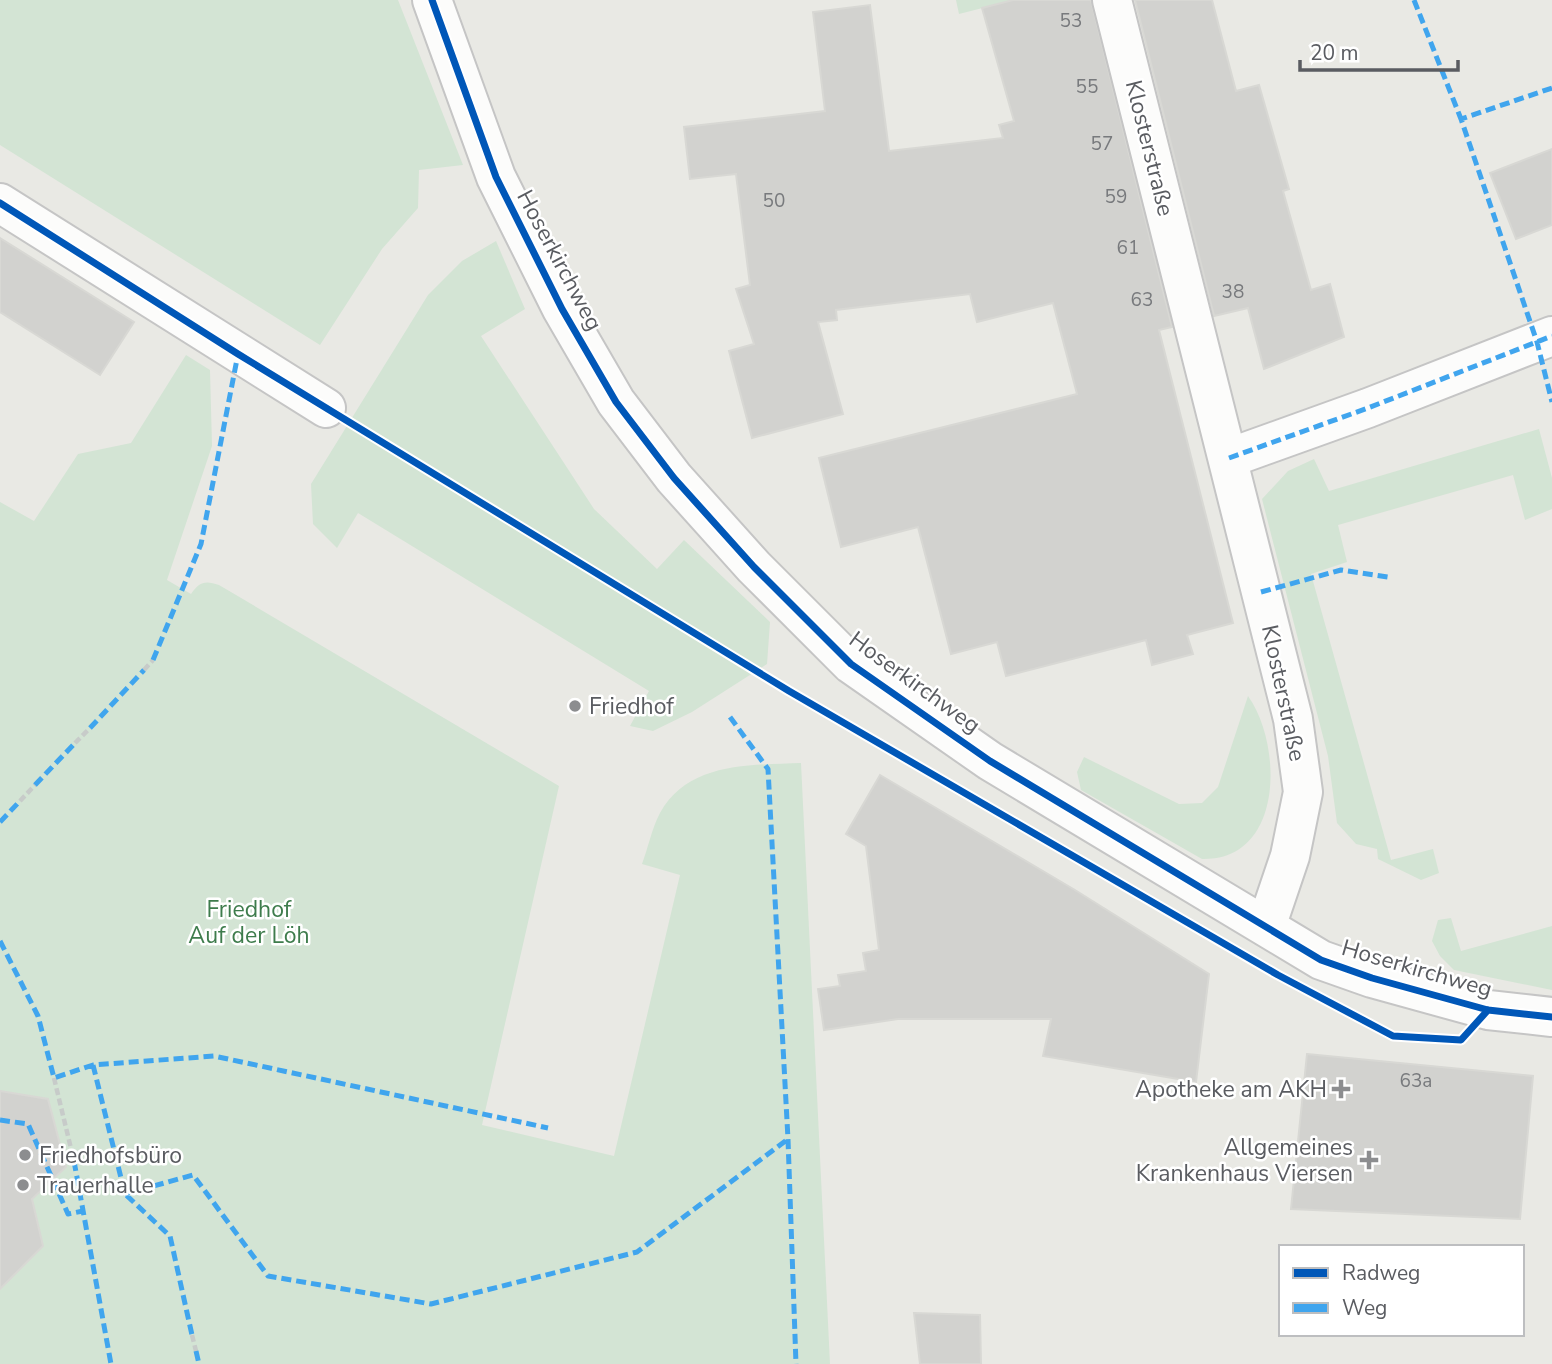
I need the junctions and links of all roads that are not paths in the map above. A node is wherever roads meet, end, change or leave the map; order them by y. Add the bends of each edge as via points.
1 (432, 0) edge
2 (1112, 0) edge
3 (0, 203) edge
4 (1552, 336) edge
5 (326, 408) dead end
6 (1229, 458) junction
7 (1266, 927) junction
8 (1552, 1017) edge

1 - 7 street, Hoserkirchweg via 496,177 615,402 674,478 754,567 850,664 990,761
2 - 6 street, Klosterstraße
3 - 5 street
4 - 6 street
6 - 7 street, Klosterstraße via 1293,719 1303,792 1290,856
7 - 8 street, Hoserkirchweg via 1321,960 1372,978 1488,1010

